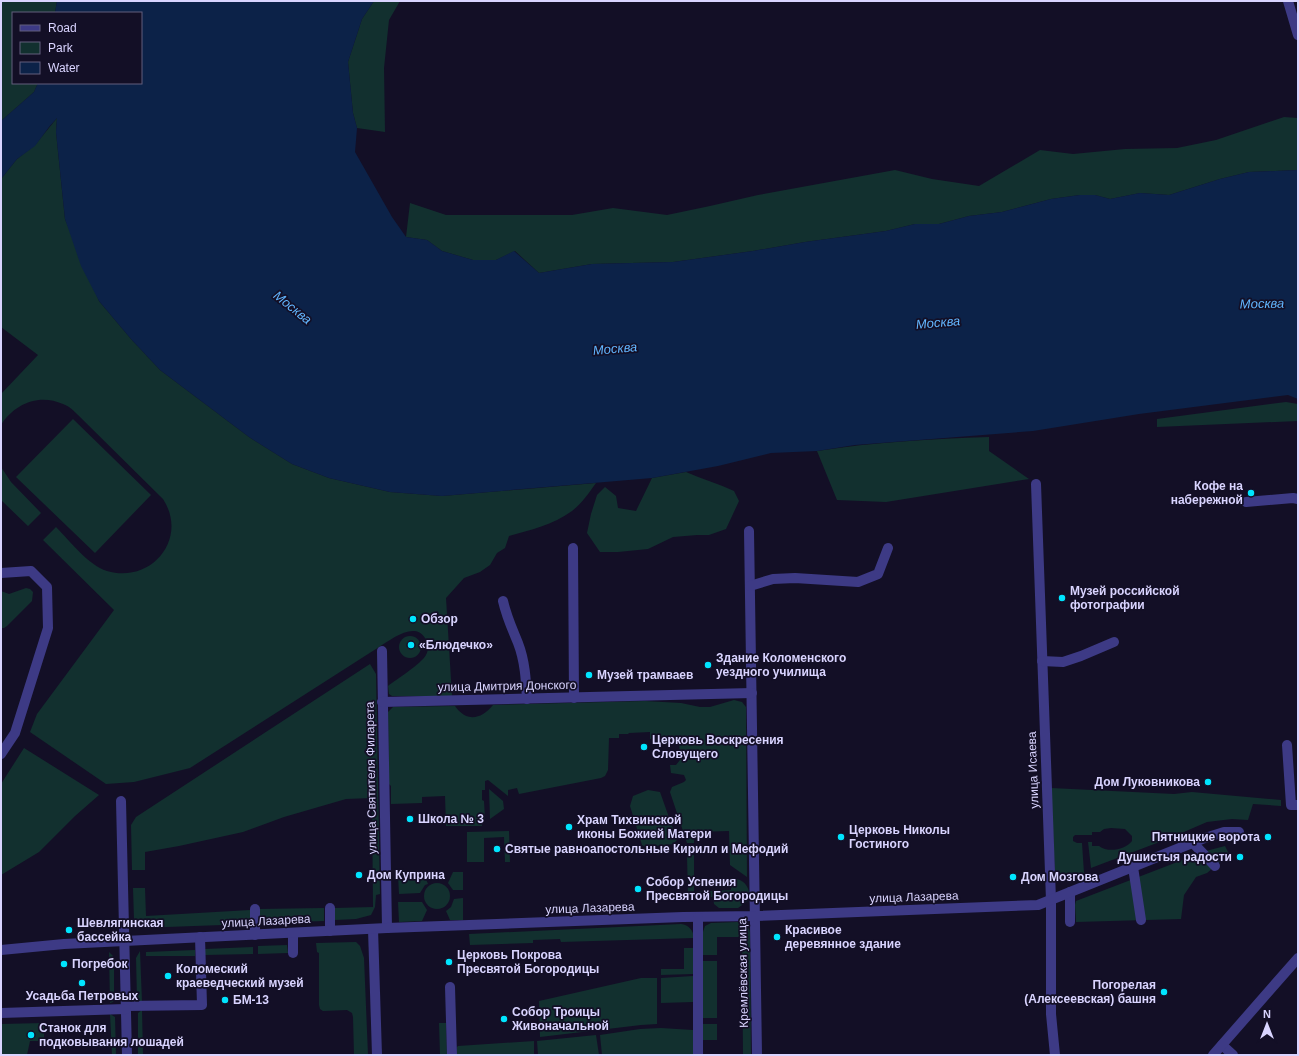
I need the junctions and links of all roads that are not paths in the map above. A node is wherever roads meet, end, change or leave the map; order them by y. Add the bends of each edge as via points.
1 (1288, 1) edge
2 (1297, 32) edge
3 (1036, 484) dead end
4 (1298, 499) edge
5 (1246, 502) dead end
6 (749, 531) dead end
7 (573, 548) dead end
8 (888, 548) dead end
9 (1, 573) edge
10 (750, 586) junction
11 (503, 601) dead end
12 (1114, 642) dead end
13 (382, 652) dead end
14 (1042, 661) junction
15 (752, 693) junction
16 (574, 698) junction
17 (527, 699) junction
18 (382, 702) junction
19 (1287, 745) dead end
20 (1, 754) edge
21 (121, 802) dead end
22 (1298, 806) edge
23 (1239, 832) dead end
24 (1193, 843) junction
25 (1215, 866) dead end
26 (1133, 867) junction
27 (1070, 892) junction
28 (1051, 900) junction
29 (330, 908) dead end
30 (255, 909) dead end
31 (756, 916) junction
32 (698, 917) junction
33 (1141, 920) dead end
34 (1070, 922) dead end
35 (387, 928) junction
36 (372, 929) junction
37 (330, 931) junction
38 (293, 933) junction
39 (255, 935) junction
40 (200, 937) junction
41 (124, 941) junction
42 (1, 950) edge
43 (293, 953) dead end
44 (1298, 958) edge
45 (450, 987) dead end
46 (126, 1007) junction
47 (1, 1013) edge
48 (1222, 1045) junction
49 (127, 1055) edge
50 (377, 1055) edge
51 (452, 1055) edge
52 (698, 1055) edge
53 (757, 1055) edge
54 (1054, 1055) edge
55 (1213, 1055) edge
56 (1233, 1055) edge

1 - 2 street
3 - 14 street, улица Исаева
4 - 5 street
6 - 10 street, Кремлёвская улица
7 - 16 street
8 - 10 street via 878,574 858,582 773,579
9 - 20 street via 31,571 47,587 48,628 15,733
10 - 15 street, Кремлёвская улица
11 - 17 street via 506,618 518,644 525,671
12 - 14 street via 1063,662
13 - 18 street, улица Святителя Филарета
14 - 28 street, улица Исаева
15 - 16 street, улица Дмитрия Донского
15 - 31 street, Кремлёвская улица
16 - 17 street, улица Дмитрия Донского
17 - 18 street, улица Дмитрия Донского
18 - 35 street, улица Святителя Филарета
19 - 22 street via 1291,805
21 - 41 street
23 - 24 street, улица Лазарева via 1224,832
24 - 25 street
24 - 26 street, улица Лазарева
26 - 27 street, улица Лазарева
26 - 33 street
27 - 28 street, улица Лазарева
27 - 34 street
28 - 31 street, улица Лазарева via 1038,905
28 - 54 street, улица Исаева
29 - 37 street
30 - 39 street
31 - 32 street, улица Лазарева
31 - 53 street, Кремлёвская улица
32 - 35 street, улица Лазарева
32 - 52 street
35 - 36 street, улица Лазарева
36 - 37 street, улица Лазарева
36 - 50 street
37 - 38 street, улица Лазарева
38 - 39 street, улица Лазарева
38 - 43 street
39 - 40 street, улица Лазарева
40 - 41 street, улица Лазарева
40 - 46 street via 202,1005
41 - 42 street, улица Лазарева
41 - 46 street
44 - 48 street
45 - 51 street
46 - 47 street
46 - 49 street
48 - 55 street
48 - 56 street

